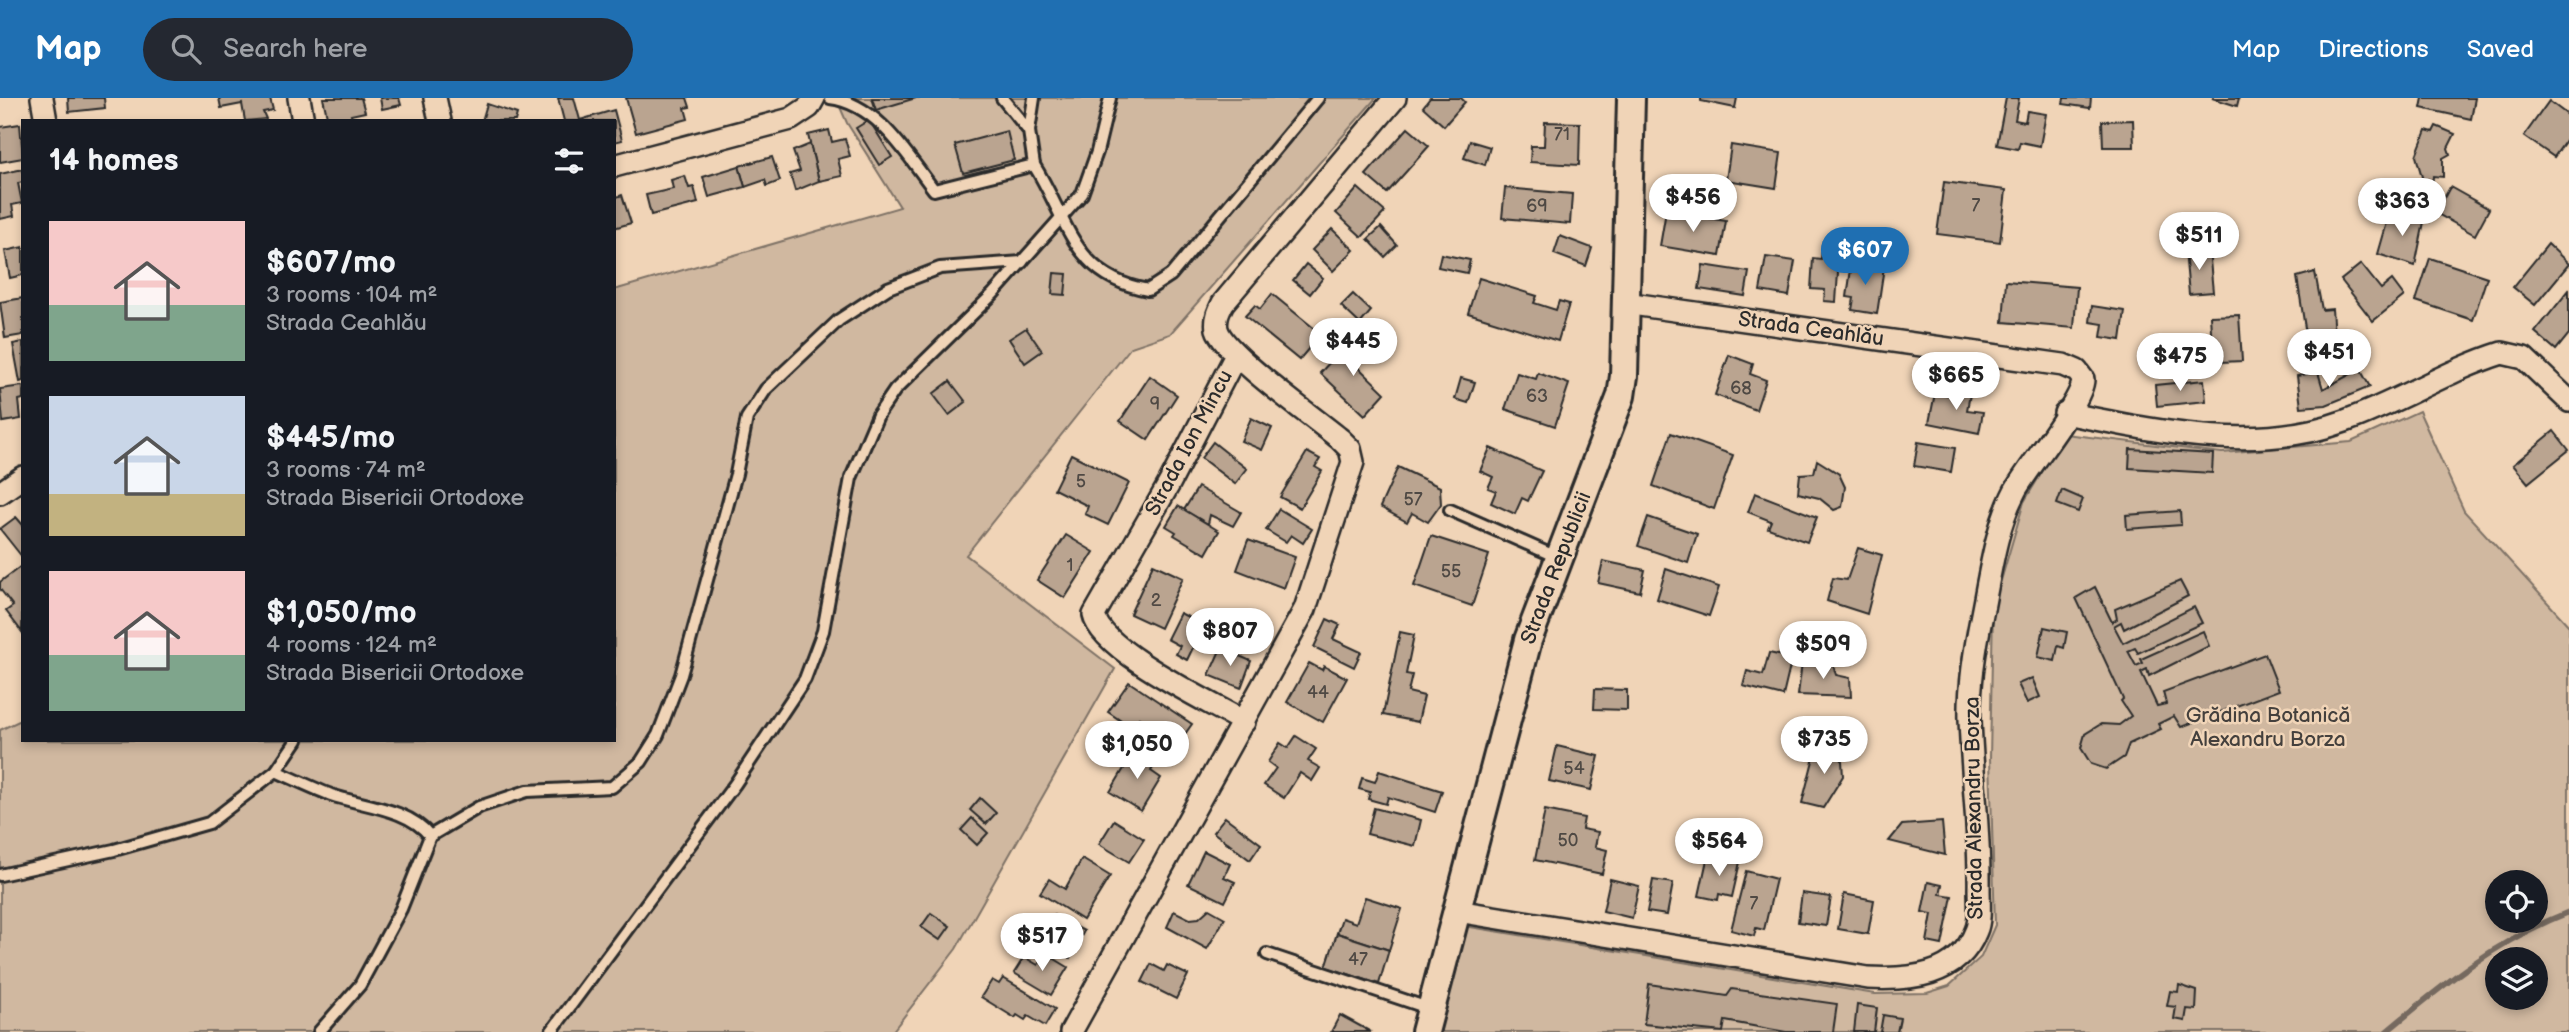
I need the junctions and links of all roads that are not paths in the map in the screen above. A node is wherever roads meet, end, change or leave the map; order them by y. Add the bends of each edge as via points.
1 (42, 98) edge
2 (299, 98) edge
3 (435, 98) edge
4 (814, 98) edge
5 (830, 98) edge
6 (1002, 98) edge
7 (1034, 98) edge
8 (1110, 98) edge
9 (1318, 98) edge
10 (1395, 98) edge
11 (1631, 98) edge
12 (46, 119) edge
13 (303, 119) edge
14 (440, 119) edge
15 (1029, 131) junction
16 (616, 165) edge
17 (1034, 166) junction
18 (1061, 220) junction
19 (1022, 262) junction
20 (1625, 303) junction
21 (1236, 355) junction
22 (2569, 401) edge
23 (2066, 413) junction
24 (21, 478) edge
25 (0, 493) edge
26 (1450, 510) dead end
27 (1559, 558) junction
28 (1244, 722) junction
29 (296, 742) edge
30 (276, 771) junction
31 (430, 836) junction
32 (0, 875) edge
33 (1457, 911) junction
34 (1267, 954) dead end
35 (1428, 1020) edge
36 (320, 1032) edge
37 (551, 1032) edge
38 (1071, 1032) edge

1 - 12 street
2 - 13 street
3 - 14 street
4 - 16 street via 791,119
5 - 17 lane via 864,110 890,134 933,190
6 - 15 lane
7 - 15 lane
8 - 18 lane via 1082,194
9 - 18 lane via 1171,275 1149,290 1125,286 1095,266 1076,249
10 - 21 street, Strada Ion Mincu via 1223,303 1217,329
11 - 20 street, Strada Republicii
15 - 17 lane
17 - 18 lane via 1056,200
18 - 19 lane
19 - 31 lane via 940,268 888,288 839,320 766,390 747,418 681,675 658,734 641,762 612,787 527,791 479,807
19 - 37 lane via 895,390 878,415 851,478 823,631 805,680 735,784
20 - 23 street, Strada Ceahlău via 2063,365 2083,379 2079,399
20 - 27 street, Strada Republicii via 1621,396
21 - 28 street via 1340,439 1353,457 1306,609
21 - 28 street, Strada Ion Mincu via 1094,615 1096,626 1134,659
22 - 23 street via 2524,358 2502,353 2353,418 2301,433 2217,437
23 - 33 street, Strada Alexandru Borza via 2015,492 1981,617 1970,718 1979,843 1977,930 1954,960 1918,977 1868,978
24 - 25 street
26 - 27 lane
27 - 33 street, Strada Republicii via 1528,640
28 - 38 street
29 - 30 lane
30 - 31 lane via 330,794 393,812 423,827
30 - 32 lane via 209,822 114,850
31 - 36 lane via 401,909 360,985
33 - 35 street, Strada Republicii
34 - 35 lane

